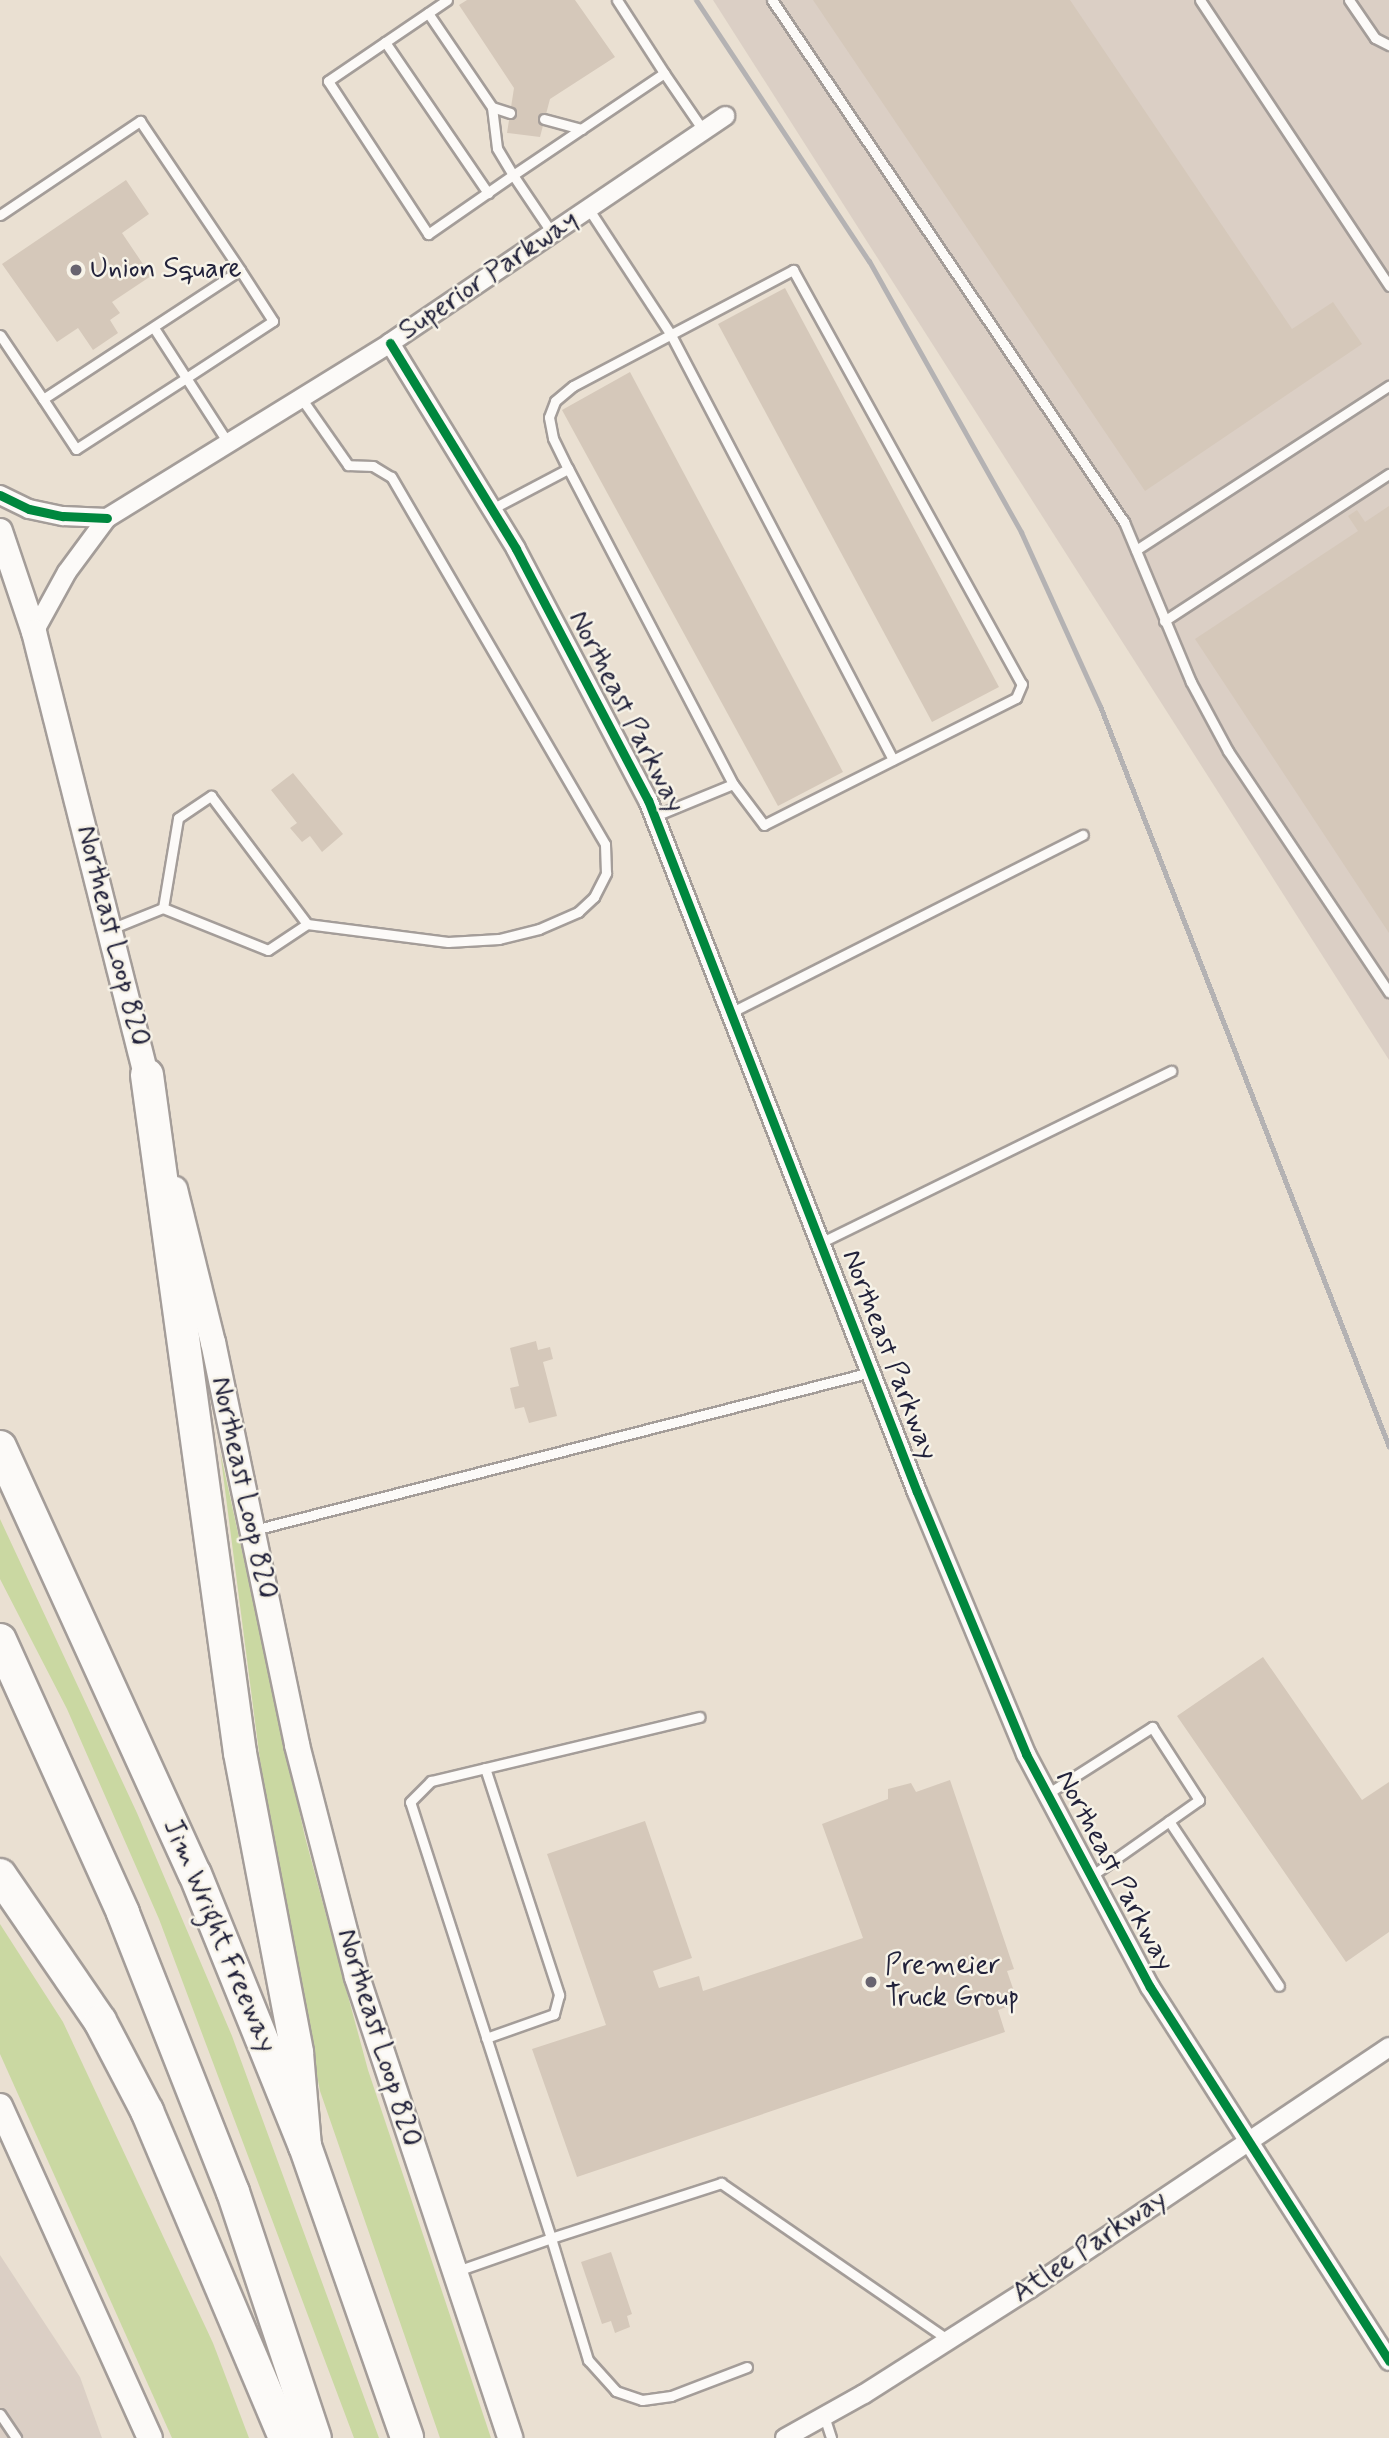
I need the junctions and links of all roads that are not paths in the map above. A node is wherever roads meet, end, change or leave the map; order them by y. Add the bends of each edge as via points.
1 (447, 0) edge
2 (617, 0) edge
3 (772, 0) edge
4 (1200, 0) edge
5 (1349, 0) edge
6 (428, 13) junction
7 (385, 42) junction
8 (1389, 45) edge
9 (664, 73) junction
10 (492, 107) junction
11 (510, 113) dead end
12 (725, 116) dead end
13 (544, 119) dead end
14 (582, 129) junction
15 (703, 130) junction
16 (513, 175) junction
17 (488, 192) junction
18 (588, 208) junction
19 (0, 215) edge
20 (552, 233) junction
21 (240, 270) junction
22 (1388, 282) edge
23 (154, 328) junction
24 (0, 335) edge
25 (671, 335) junction
26 (390, 343) junction
27 (186, 379) junction
28 (1389, 386) edge
29 (301, 398) junction
30 (43, 399) junction
31 (228, 443) junction
32 (568, 469) junction
33 (1389, 474) edge
34 (0, 495) edge
35 (492, 509) junction
36 (107, 518) junction
37 (0, 531) edge
38 (1136, 550) junction
39 (1164, 621) junction
40 (34, 632) junction
41 (892, 760) junction
42 (733, 784) junction
43 (655, 816) junction
44 (1083, 835) dead end
45 (163, 908) junction
46 (307, 924) junction
47 (111, 929) junction
48 (1389, 992) edge
49 (732, 1012) junction
50 (1171, 1071) dead end
51 (147, 1075) junction
52 (822, 1242) junction
53 (872, 1372) junction
54 (0, 1447) edge
55 (252, 1530) junction
56 (0, 1640) edge
57 (699, 1717) dead end
58 (485, 1769) junction
59 (1047, 1794) junction
60 (1169, 1821) junction
61 (0, 1875) edge
62 (1090, 1877) junction
63 (1279, 1986) dead end
64 (486, 2038) junction
65 (1389, 2047) edge
66 (0, 2106) edge
67 (1249, 2139) junction
68 (305, 2146) junction
69 (551, 2238) junction
70 (452, 2273) junction
71 (949, 2340) junction
72 (1387, 2354) edge
73 (747, 2367) dead end
74 (0, 2414) edge
75 (824, 2416) junction
76 (16, 2438) edge
77 (150, 2438) edge
78 (285, 2438) edge
79 (315, 2438) edge
80 (407, 2438) edge
81 (510, 2438) edge
82 (785, 2438) edge
83 (831, 2438) edge

1 - 6 lane
2 - 9 lane
3 - 38 lane via 1124,522
4 - 22 lane
5 - 8 lane via 1375,38
6 - 7 lane
6 - 10 lane
7 - 17 lane
7 - 17 lane via 328,81 428,234
9 - 14 lane
9 - 15 lane
10 - 11 lane
10 - 16 lane via 497,148
12 - 15 street, Superior Parkway
13 - 14 lane
14 - 16 lane
15 - 18 street, Superior Parkway
16 - 17 lane
16 - 20 lane
18 - 20 street, Superior Parkway
18 - 25 lane
19 - 21 lane via 141,121
20 - 26 street, Superior Parkway
21 - 23 lane
21 - 27 lane via 273,321
23 - 27 lane
23 - 30 lane
24 - 30 lane
25 - 32 lane via 573,386 555,401 549,417 553,438
25 - 41 lane
25 - 41 lane via 793,270 1022,684 1016,698
26 - 29 street, Superior Parkway
26 - 35 street, Northeast Parkway
27 - 30 lane via 76,449
27 - 31 lane
28 - 38 lane
29 - 31 street, Superior Parkway
29 - 46 lane via 348,465 373,466 391,477 605,844 606,854 606,873 594,897 578,912 499,939 448,942
31 - 36 street, Superior Parkway
32 - 35 lane
32 - 42 lane
33 - 39 lane
34 - 36 street via 29,509
35 - 43 street, Northeast Parkway
36 - 40 street via 67,572
37 - 40 main road, Northeast Loop 820
38 - 39 lane
39 - 48 lane via 1228,751
40 - 47 main road, Northeast Loop 820
41 - 42 lane via 764,825
42 - 43 lane
43 - 49 street, Northeast Parkway
44 - 49 lane
45 - 46 lane via 268,950
45 - 46 lane via 178,818 211,796
45 - 47 lane
47 - 51 main road, Northeast Loop 820
49 - 52 street, Northeast Parkway
50 - 52 lane
51 - 55 main road, Northeast Loop 820 via 213,1342
51 - 68 highway via 240,1753 297,2053
52 - 53 street, Northeast Parkway
53 - 55 lane
53 - 59 street, Northeast Parkway via 1026,1754
54 - 68 highway, Jim Wright Freeway via 195,1874
55 - 70 main road, Northeast Loop 820 via 297,1745 357,1977
56 - 79 highway via 123,1913 233,2192
57 - 58 lane
58 - 64 lane via 559,1995 554,2014
58 - 64 lane via 431,1782 410,1802
59 - 60 lane via 1152,1727 1199,1800
59 - 62 street, Northeast Parkway
60 - 62 lane
60 - 63 lane
61 - 78 highway via 100,2021 147,2111
62 - 67 street, Northeast Parkway via 1150,1987
64 - 69 lane
65 - 67 street, Atlee Parkway
66 - 77 main road
67 - 71 street, Atlee Parkway
67 - 72 street, Northeast Parkway
68 - 80 highway, Jim Wright Freeway
69 - 70 lane
69 - 71 lane via 721,2183
69 - 73 lane via 588,2360 616,2391 642,2400 671,2396
70 - 81 main road, Northeast Loop 820
71 - 75 street, Atlee Parkway
74 - 76 lane
75 - 82 street, Atlee Parkway
75 - 83 lane

